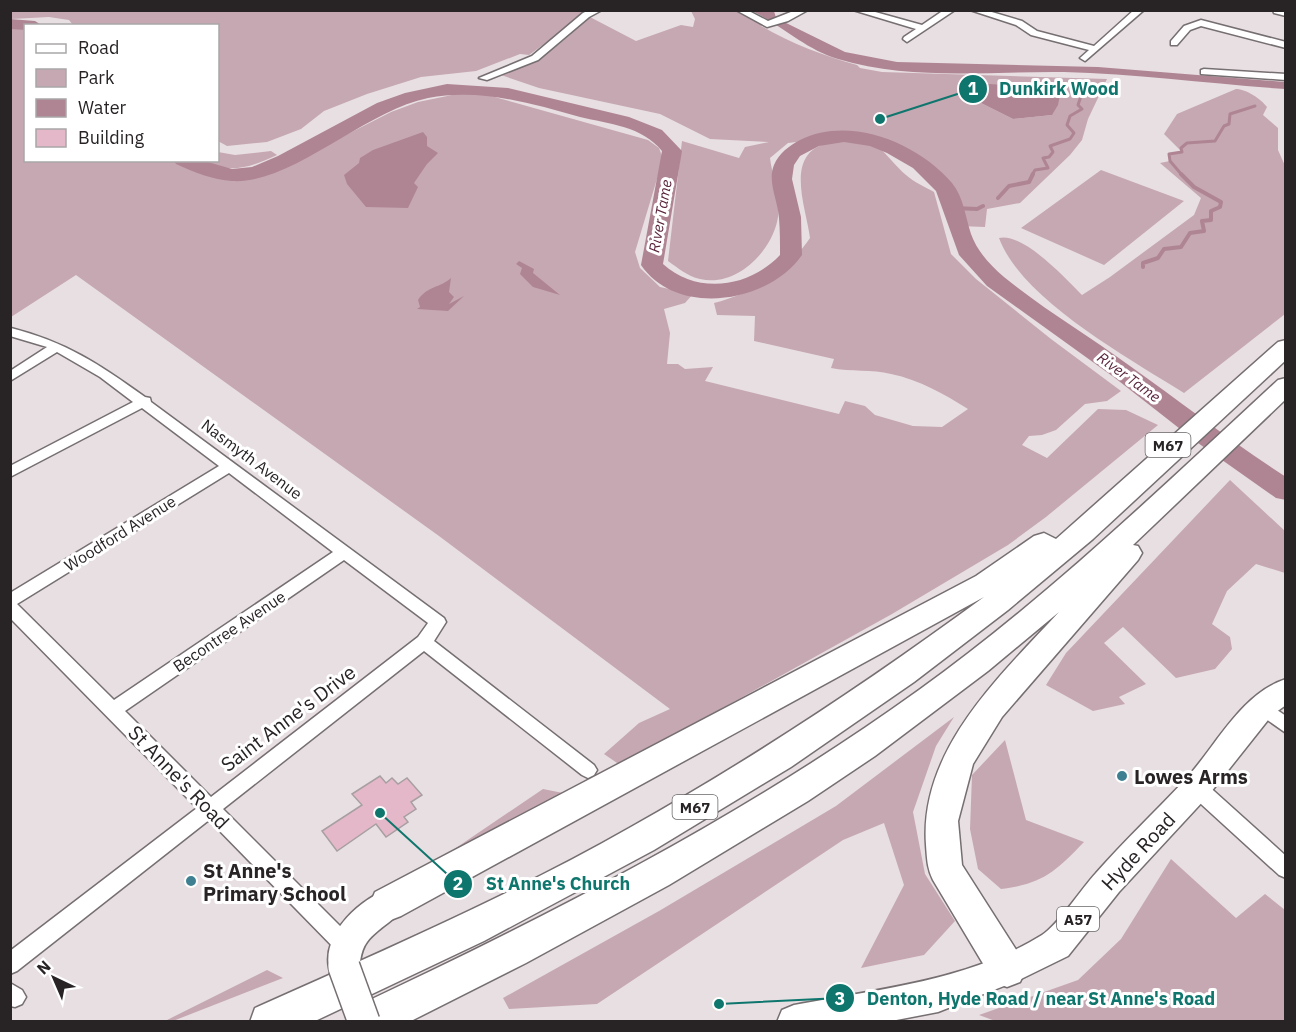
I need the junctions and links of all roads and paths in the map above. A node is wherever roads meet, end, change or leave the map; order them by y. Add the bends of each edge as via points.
1 (598, 10) edge
2 (740, 10) edge
3 (804, 10) edge
4 (857, 10) edge
5 (951, 10) edge
6 (974, 10) edge
7 (1140, 10) edge
8 (1204, 10) edge
9 (1279, 10) edge
10 (1286, 12) edge
11 (1201, 23) junction
12 (923, 28) junction
13 (908, 39) dead end
14 (1174, 43) dead end
15 (1286, 45) edge
16 (1095, 49) junction
17 (1085, 58) dead end
18 (1204, 72) dead end
19 (1286, 77) edge
20 (484, 78) dead end
21 (11, 332) edge
22 (57, 346) junction
23 (1286, 347) edge
24 (10, 377) edge
25 (1286, 385) edge
26 (145, 401) junction
27 (230, 466) junction
28 (10, 472) edge
29 (1076, 528) junction
30 (345, 552) junction
31 (1118, 552) junction
32 (10, 601) edge
33 (10, 607) edge
34 (424, 642) junction
35 (1278, 708) edge
36 (113, 710) junction
37 (588, 770) dead end
38 (1197, 788) junction
39 (207, 808) junction
40 (1286, 869) edge
41 (388, 904) joint
42 (346, 957) junction
43 (10, 964) edge
44 (1007, 969) junction
45 (269, 1022) edge
46 (365, 1022) edge
47 (794, 1022) edge

1 - 20 street via 586,15 535,58
2 - 3 street via 771,23
4 - 12 street
5 - 12 street
6 - 16 street via 1019,23 1034,33
7 - 16 street
8 - 11 street via 1196,20
9 - 10 main road
11 - 14 street via 1187,28
11 - 15 street via 1258,41
12 - 13 street
16 - 17 street
18 - 19 street via 1223,69
21 - 22 street, Nasmyth Avenue
22 - 24 street
22 - 26 street, Nasmyth Avenue
23 - 29 highway, M67
25 - 31 highway, M67
26 - 27 street, Nasmyth Avenue
26 - 28 street
27 - 30 street, Nasmyth Avenue
27 - 32 street, Woodford Avenue
29 - 41 highway, M67 via 987,583
29 - 45 highway, M67 via 998,602 903,673 779,757 642,839 471,929
30 - 34 street, Nasmyth Avenue via 438,622
30 - 36 street, Becontree Avenue
31 - 44 highway, M67 via 991,708 958,761 941,821 945,869
31 - 46 highway, M67 via 941,691 833,768 665,871 501,958
33 - 36 street, St Anne's Road
34 - 37 street
34 - 39 street, Saint Anne's Drive
35 - 38 main road, Hyde Road / A57
36 - 39 street, St Anne's Road
38 - 40 street
38 - 44 main road, Hyde Road / A57 via 1108,882 1056,945
39 - 42 street, St Anne's Road
39 - 43 street, Saint Anne's Drive
41 - 42 main road via 362,923
42 - 46 main road, St Anne's Road, bridge
44 - 47 main road, Hyde Road / A57 via 938,996

